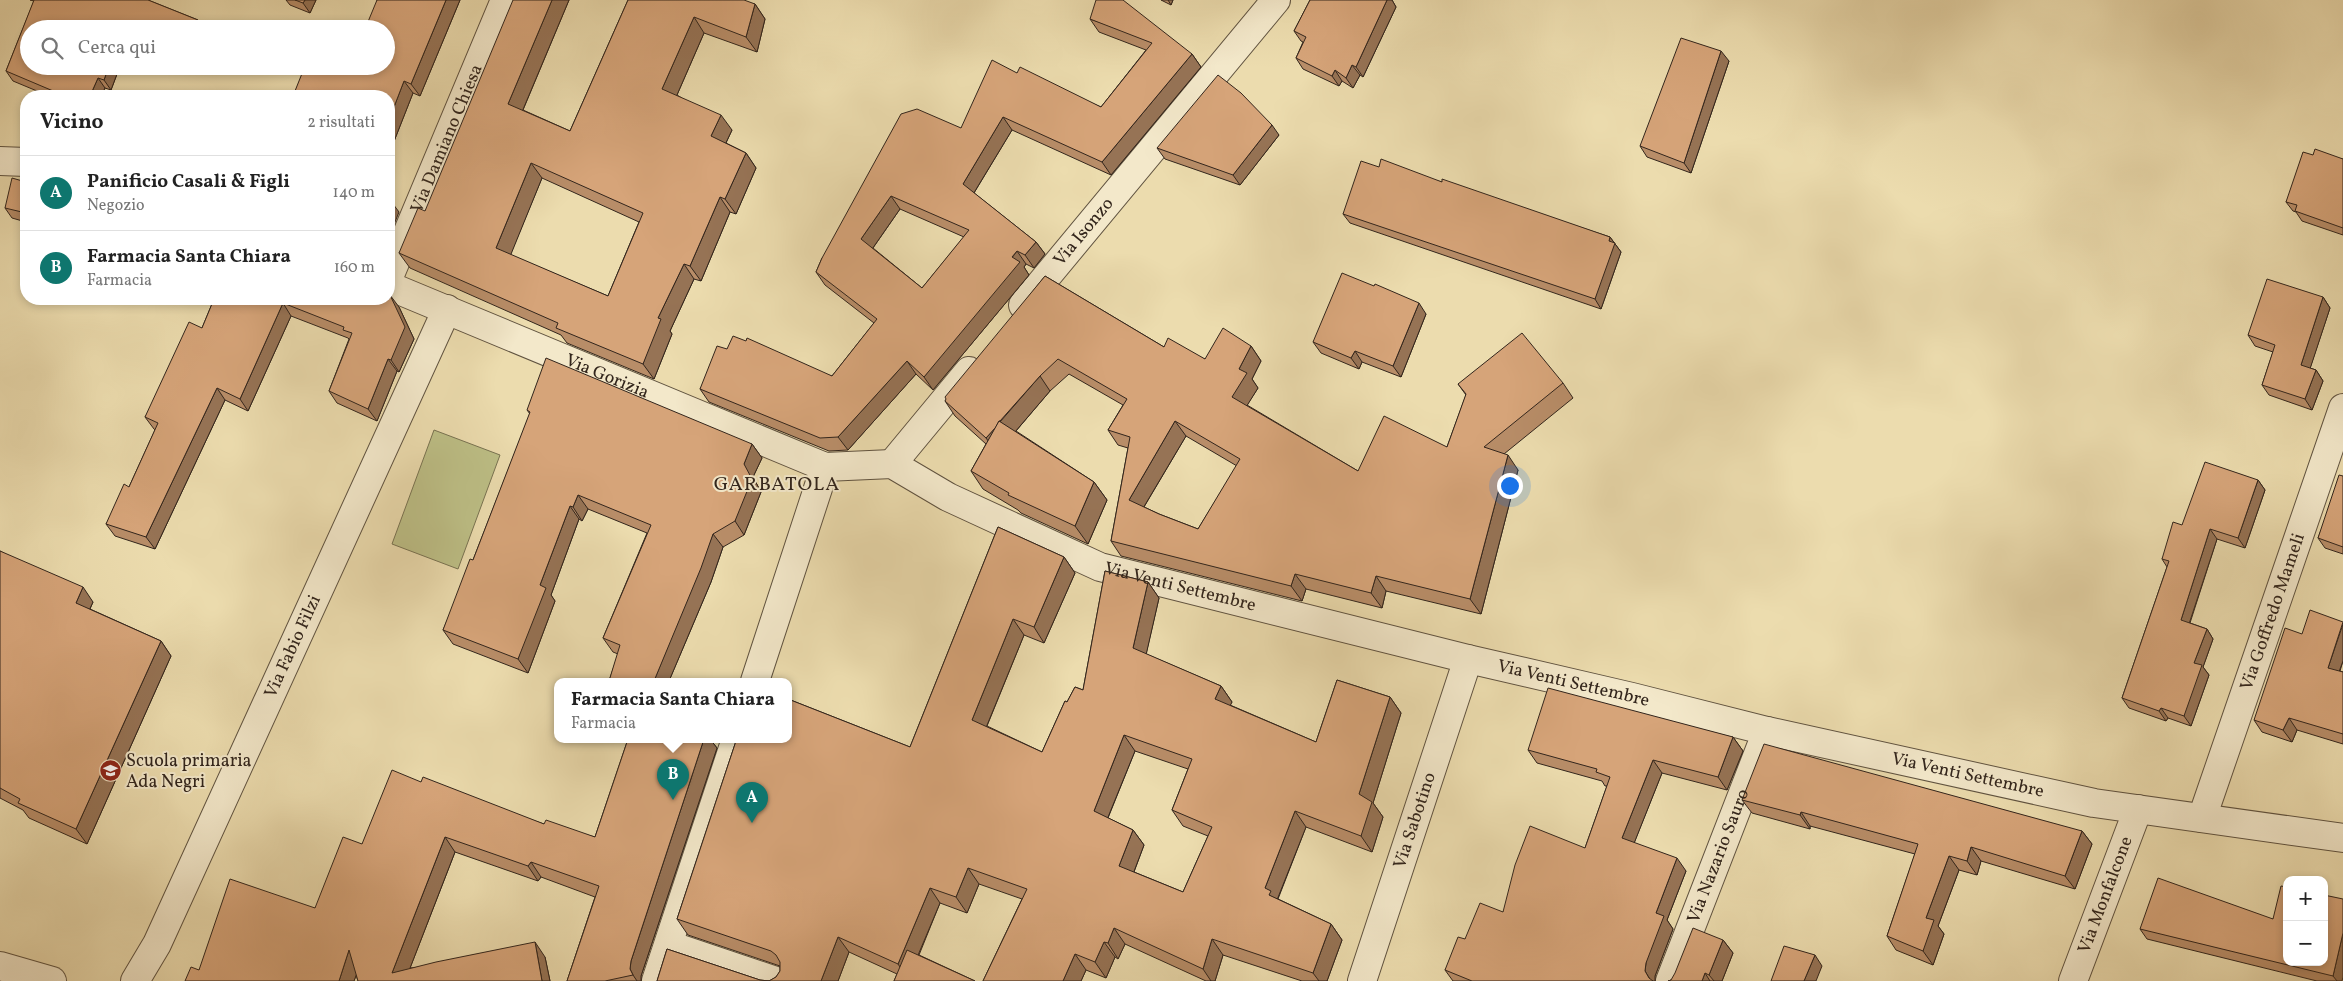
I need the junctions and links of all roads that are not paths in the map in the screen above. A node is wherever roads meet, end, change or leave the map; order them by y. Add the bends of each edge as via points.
1 (505, 0) edge
2 (1276, 0) edge
3 (0, 161) edge
4 (20, 162) edge
5 (395, 263) edge
6 (395, 288) edge
7 (447, 309) junction
8 (1005, 327) edge
9 (986, 350) edge
10 (2343, 408) edge
11 (892, 464) junction
12 (825, 467) junction
13 (1468, 659) junction
14 (756, 678) edge
15 (1767, 731) junction
16 (735, 743) edge
17 (2138, 809) junction
18 (2202, 818) junction
19 (2343, 838) edge
20 (669, 945) junction
21 (0, 966) edge
22 (52, 981) edge
23 (135, 981) edge
24 (656, 981) edge
25 (776, 981) edge
26 (1362, 981) edge
27 (1670, 981) edge
28 (2073, 981) edge

1 - 5 street, Via Damiano Chiesa
2 - 8 street, Via Isonzo
3 - 4 street
6 - 7 street, Via Gorizia
7 - 12 street, Via Gorizia
7 - 23 street, Via Fabio Filzi via 157,944
9 - 11 street
10 - 18 street, Via Goffredo Mameli
11 - 12 street
11 - 13 street, Via Venti Settembre via 948,497 1100,567
12 - 14 street
13 - 15 street, Via Venti Settembre
13 - 26 street, Via Sabotino
15 - 17 street, Via Venti Settembre via 2085,801
15 - 27 street, Via Nazario Sauro
16 - 20 street
17 - 18 street, Via Venti Settembre
17 - 28 street, Via Monfalcone
18 - 19 street, Via Venti Settembre
20 - 24 street
20 - 25 street
21 - 22 street

